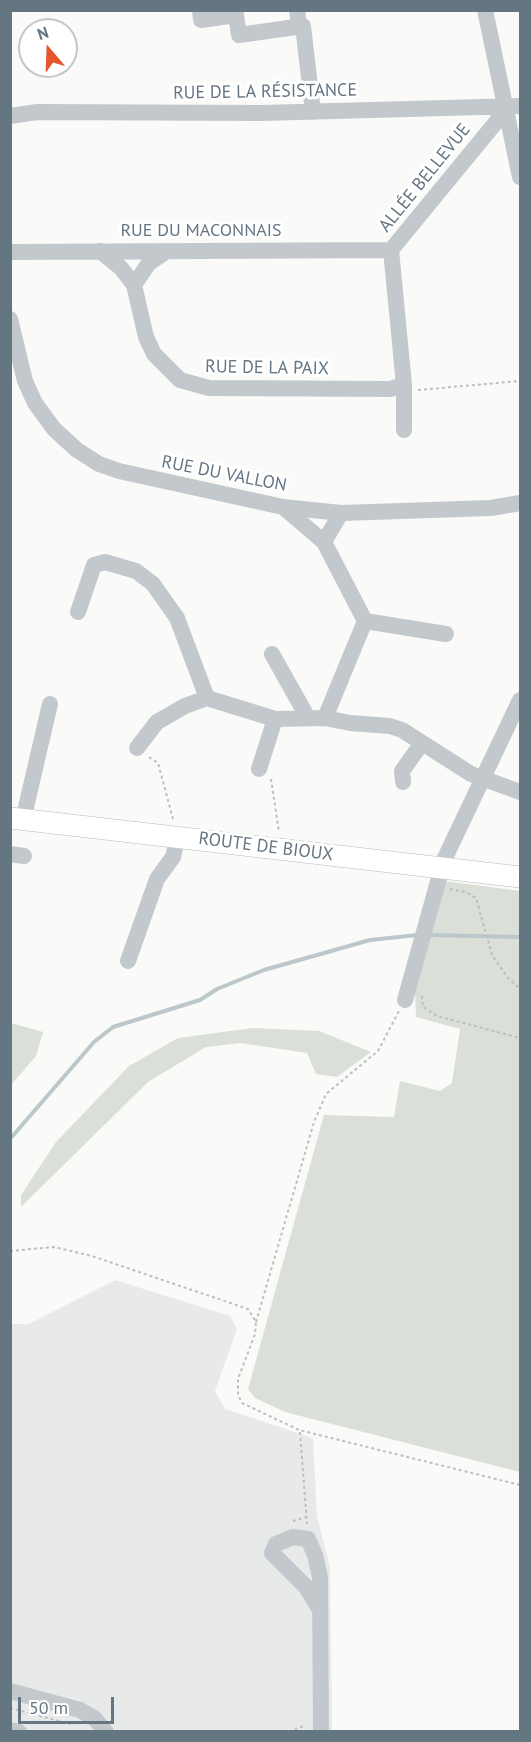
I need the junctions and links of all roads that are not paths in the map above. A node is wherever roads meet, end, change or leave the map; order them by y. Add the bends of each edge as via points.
1 (200, 10) edge
2 (485, 10) edge
3 (298, 18) edge
4 (512, 106) edge
5 (314, 112) junction
6 (10, 116) edge
7 (520, 177) edge
8 (391, 250) junction
9 (100, 251) junction
10 (167, 251) junction
11 (10, 252) edge
12 (134, 285) junction
13 (10, 319) edge
14 (404, 385) junction
15 (404, 430) dead end
16 (520, 503) edge
17 (283, 507) junction
18 (341, 513) junction
19 (324, 542) junction
20 (78, 612) dead end
21 (365, 621) junction
22 (446, 634) dead end
23 (272, 654) dead end
24 (207, 698) junction
25 (50, 704) dead end
26 (519, 709) edge
27 (316, 718) junction
28 (275, 719) junction
29 (422, 743) junction
30 (137, 748) road end
31 (259, 769) road end
32 (484, 781) junction
33 (402, 782) dead end
34 (520, 792) edge
35 (17, 819) edge
36 (178, 836) junction
37 (439, 877) junction
38 (520, 877) edge
39 (128, 961) dead end
40 (405, 1000) road end
41 (318, 1607) junction
42 (10, 1691) edge
43 (315, 1728) edge
44 (10, 1730) edge
45 (19, 1731) edge
46 (106, 1731) edge

1 - 3 street via 201,20 236,15 239,35
2 - 4 street
3 - 5 street via 303,26
4 - 5 street, RUE DE LA RÉSISTANCE
4 - 7 street
4 - 8 street, ALLÉE BELLEVUE
5 - 6 street, RUE DE LA RÉSISTANCE via 37,112
8 - 10 street, RUE DU MACONNAIS
8 - 14 street, ALLÉE BELLEVUE
9 - 10 street, RUE DU MACONNAIS
9 - 11 street, RUE DU MACONNAIS
9 - 12 street, RUE DE LA PAIX
10 - 12 street via 149,264
12 - 14 street, RUE DE LA PAIX via 154,354 180,380 196,387 390,389
13 - 17 street, RUE DU VALLON via 25,381 35,403 54,429 77,450 99,464 138,477
14 - 15 street, ALLÉE BELLEVUE
16 - 18 street, RUE DU VALLON via 491,508
17 - 18 street, RUE DU VALLON
17 - 19 street
18 - 19 street
19 - 21 street
20 - 24 street via 94,565 105,562 136,571 153,584 177,618
21 - 22 street
21 - 27 street
23 - 27 street
24 - 28 street
24 - 30 street via 157,723
25 - 35 street
26 - 32 street
27 - 28 street
27 - 29 street via 390,726
28 - 31 street
29 - 32 street
29 - 33 street via 402,771
32 - 34 street
32 - 37 street
35 - 36 main road, ROUTE DE BIOUX
36 - 37 main road, ROUTE DE BIOUX via 279,848
36 - 39 street via 173,857 157,879
37 - 38 main road, ROUTE DE BIOUX
37 - 40 street
41 - 41 street via 306,1587 272,1553 276,1544 293,1537 308,1539 320,1577
41 - 43 street
42 - 46 street via 80,1710
44 - 45 street

